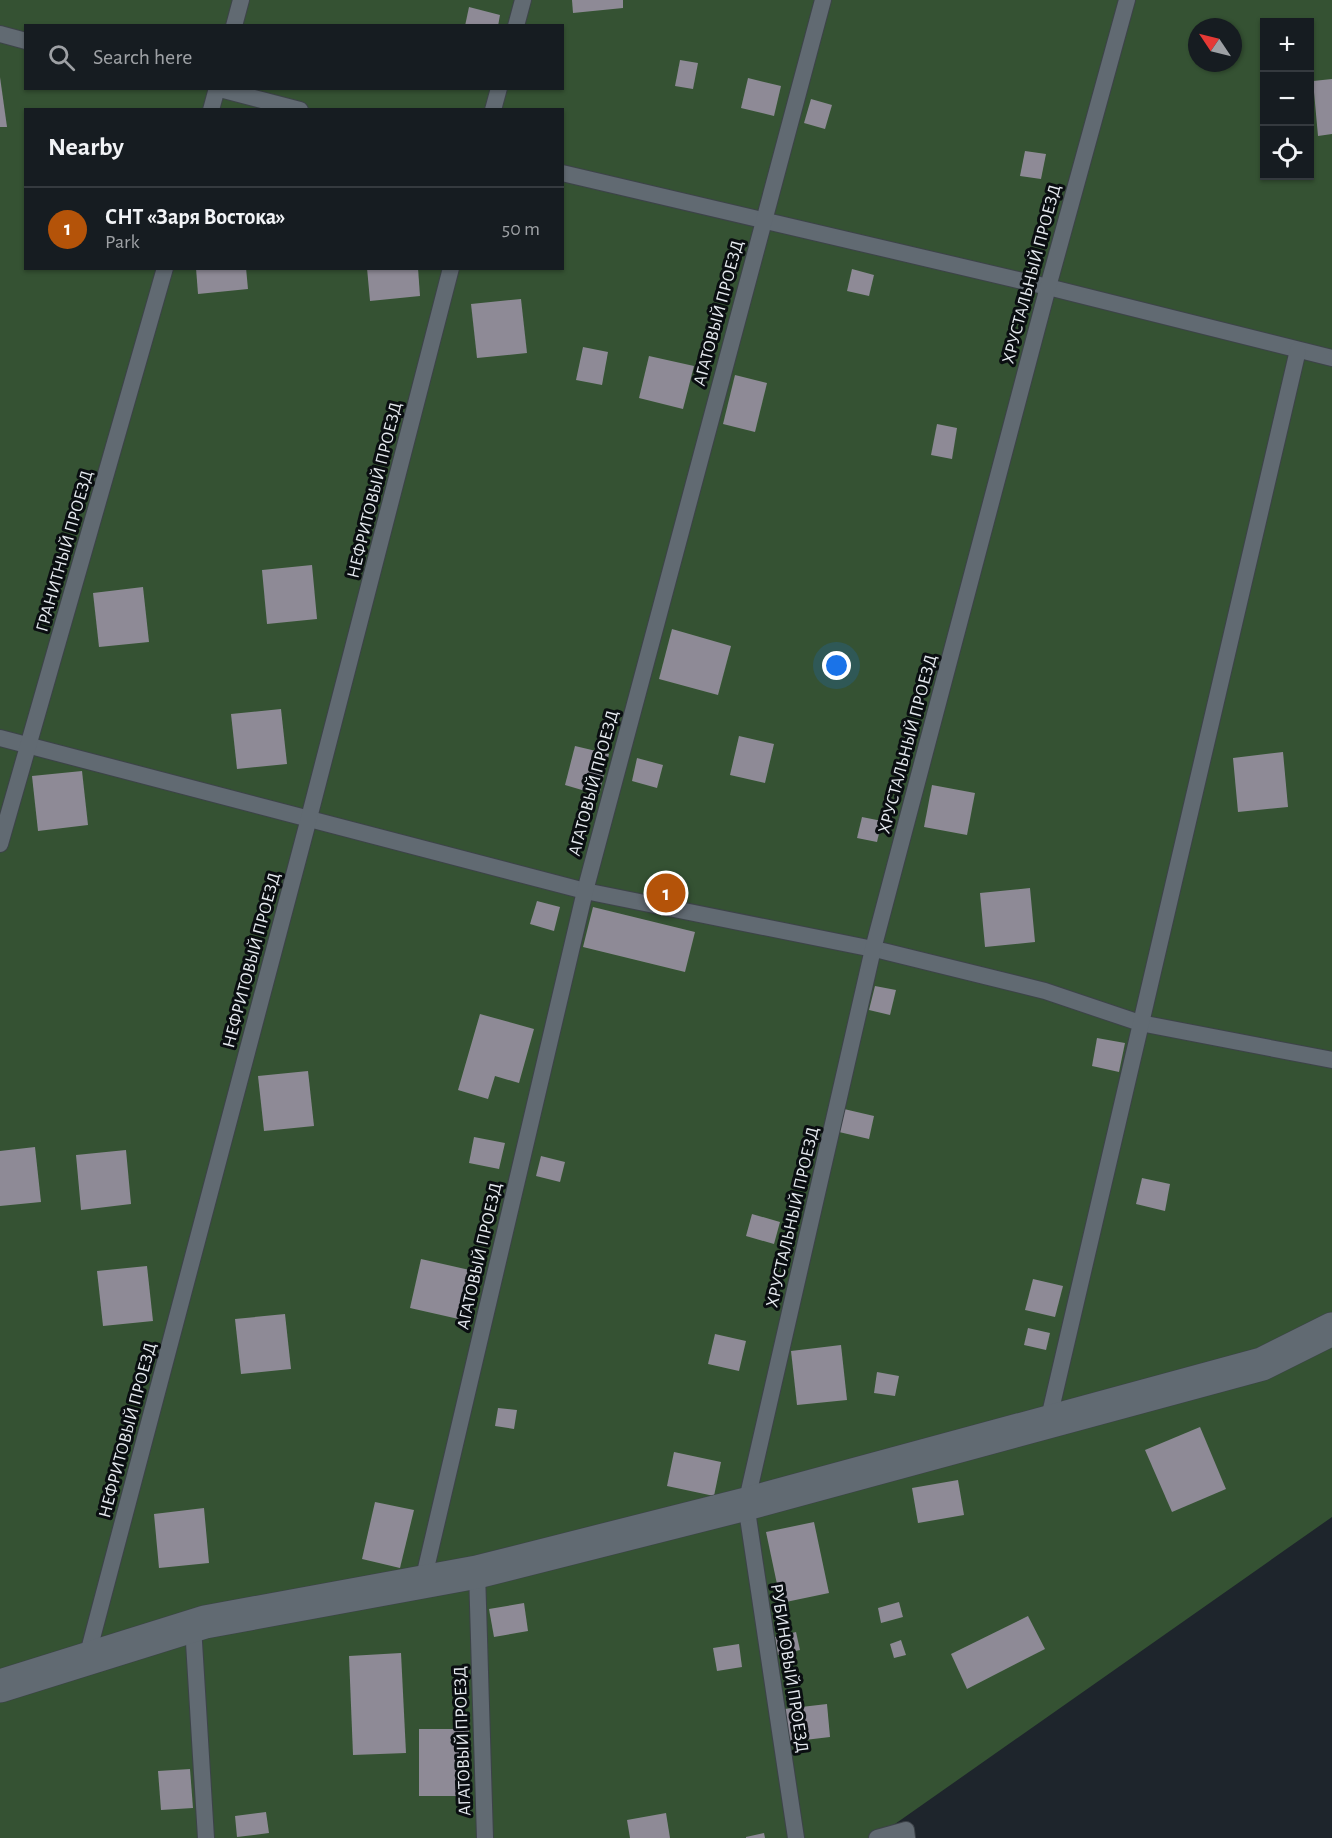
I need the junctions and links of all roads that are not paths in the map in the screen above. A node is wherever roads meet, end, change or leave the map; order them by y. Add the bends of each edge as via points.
1 (240, 0) edge
2 (523, 0) edge
3 (823, 0) edge
4 (1127, 0) edge
5 (234, 24) edge
6 (517, 24) edge
7 (0, 34) edge
8 (24, 40) edge
9 (217, 90) edge
10 (221, 90) edge
11 (498, 90) edge
12 (212, 108) edge
13 (292, 108) edge
14 (494, 108) edge
15 (564, 173) edge
16 (764, 219) junction
17 (164, 270) edge
18 (450, 270) edge
19 (1048, 287) junction
20 (1298, 350) junction
21 (1332, 358) edge
22 (0, 738) edge
23 (28, 746) junction
24 (309, 818) junction
25 (0, 844) edge
26 (585, 891) junction
27 (873, 949) junction
28 (1140, 1023) junction
29 (1332, 1060) edge
30 (1332, 1329) edge
31 (1048, 1422) junction
32 (746, 1504) junction
33 (477, 1572) junction
34 (423, 1581) junction
35 (192, 1626) junction
36 (86, 1661) junction
37 (0, 1686) edge
38 (206, 1838) edge
39 (485, 1838) edge
40 (796, 1838) edge
41 (877, 1838) edge
42 (908, 1838) edge

1 - 5 lane
2 - 6 lane
3 - 16 lane, АГАТОВЫЙ ПРОЕЗД
4 - 19 lane, ХРУСТАЛЬНЫЙ ПРОЕЗД
7 - 8 lane
9 - 12 lane
10 - 13 lane
11 - 14 lane
15 - 16 lane
16 - 19 lane
16 - 26 lane, АГАТОВЫЙ ПРОЕЗД
17 - 23 lane, ГРАНИТНЫЙ ПРОЕЗД
18 - 24 lane, НЕФРИТОВЫЙ ПРОЕЗД
19 - 20 lane
19 - 27 lane, ХРУСТАЛЬНЫЙ ПРОЕЗД
20 - 21 lane
20 - 28 lane
22 - 23 lane
23 - 24 lane
23 - 25 lane, ГРАНИТНЫЙ ПРОЕЗД
24 - 26 lane
24 - 36 lane, НЕФРИТОВЫЙ ПРОЕЗД
26 - 27 lane
26 - 34 lane, АГАТОВЫЙ ПРОЕЗД
27 - 28 lane via 1045,991
27 - 32 lane, ХРУСТАЛЬНЫЙ ПРОЕЗД
28 - 29 lane
28 - 31 lane
30 - 31 street via 1262,1364
31 - 32 street
32 - 33 street
32 - 40 lane, РУБИНОВЫЙ ПРОЕЗД
33 - 34 street
33 - 39 lane, АГАТОВЫЙ ПРОЕЗД
34 - 35 street
35 - 36 street
35 - 38 lane
36 - 37 street
41 - 42 lane via 906,1830

